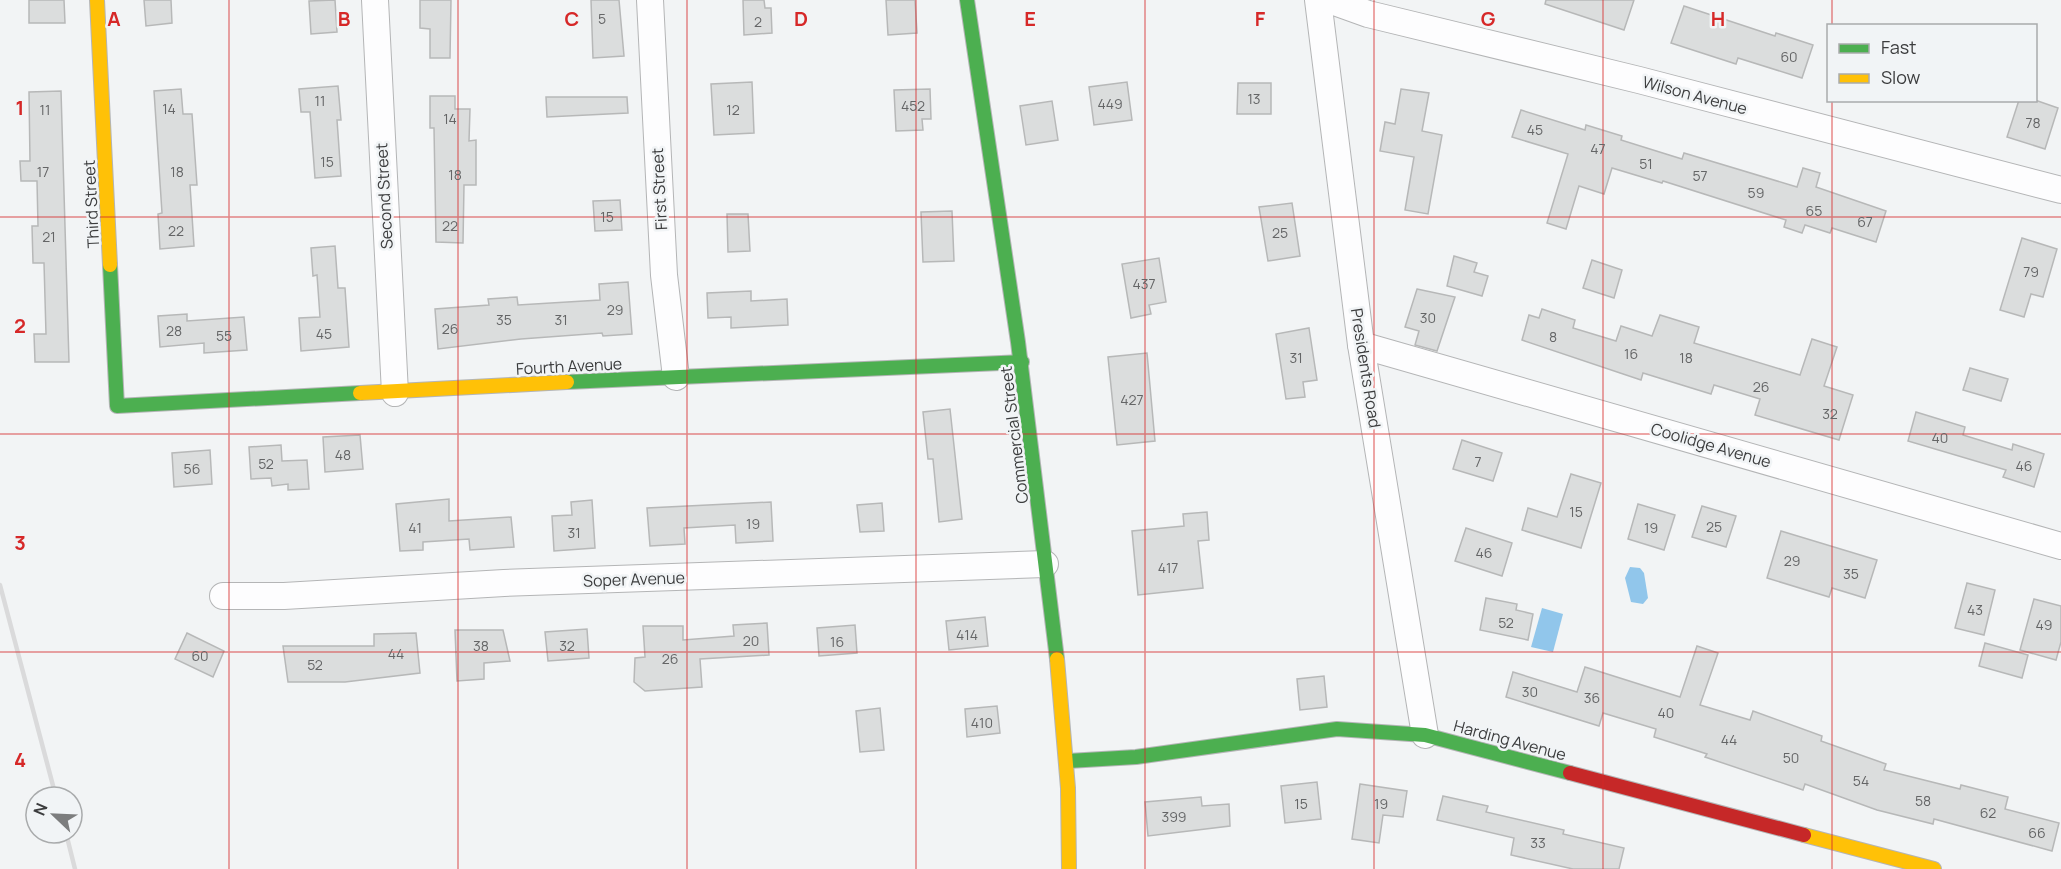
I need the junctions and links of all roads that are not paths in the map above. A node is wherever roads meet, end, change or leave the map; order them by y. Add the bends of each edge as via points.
1 (97, 0) edge
2 (375, 0) edge
3 (650, 0) edge
4 (967, 0) edge
5 (1318, 0) edge
6 (1329, 0) edge
7 (2061, 190) edge
8 (1362, 345) junction
9 (1022, 362) junction
10 (676, 377) junction
11 (395, 393) junction
12 (117, 406) joint
13 (2061, 546) edge
14 (1045, 564) junction
15 (223, 596) dead end
16 (1425, 735) junction
17 (1068, 761) junction
18 (1069, 869) edge
19 (1934, 869) edge

1 - 12 street, Third Street
2 - 11 street, Second Street
3 - 10 street, First Street via 664,275
4 - 9 street, Commercial Street
5 - 8 street, Presidents Road
6 - 7 street, Wilson Avenue via 1368,14
8 - 13 street, Coolidge Avenue
8 - 16 street, Presidents Road
9 - 10 street, Fourth Avenue
9 - 14 street, Commercial Street
10 - 11 street, Fourth Avenue
11 - 12 street, Fourth Avenue
14 - 15 street, Soper Avenue
14 - 17 street, Commercial Street
16 - 17 street, Harding Avenue via 1337,729 1136,757
16 - 19 street, Harding Avenue
17 - 18 street, Commercial Street

